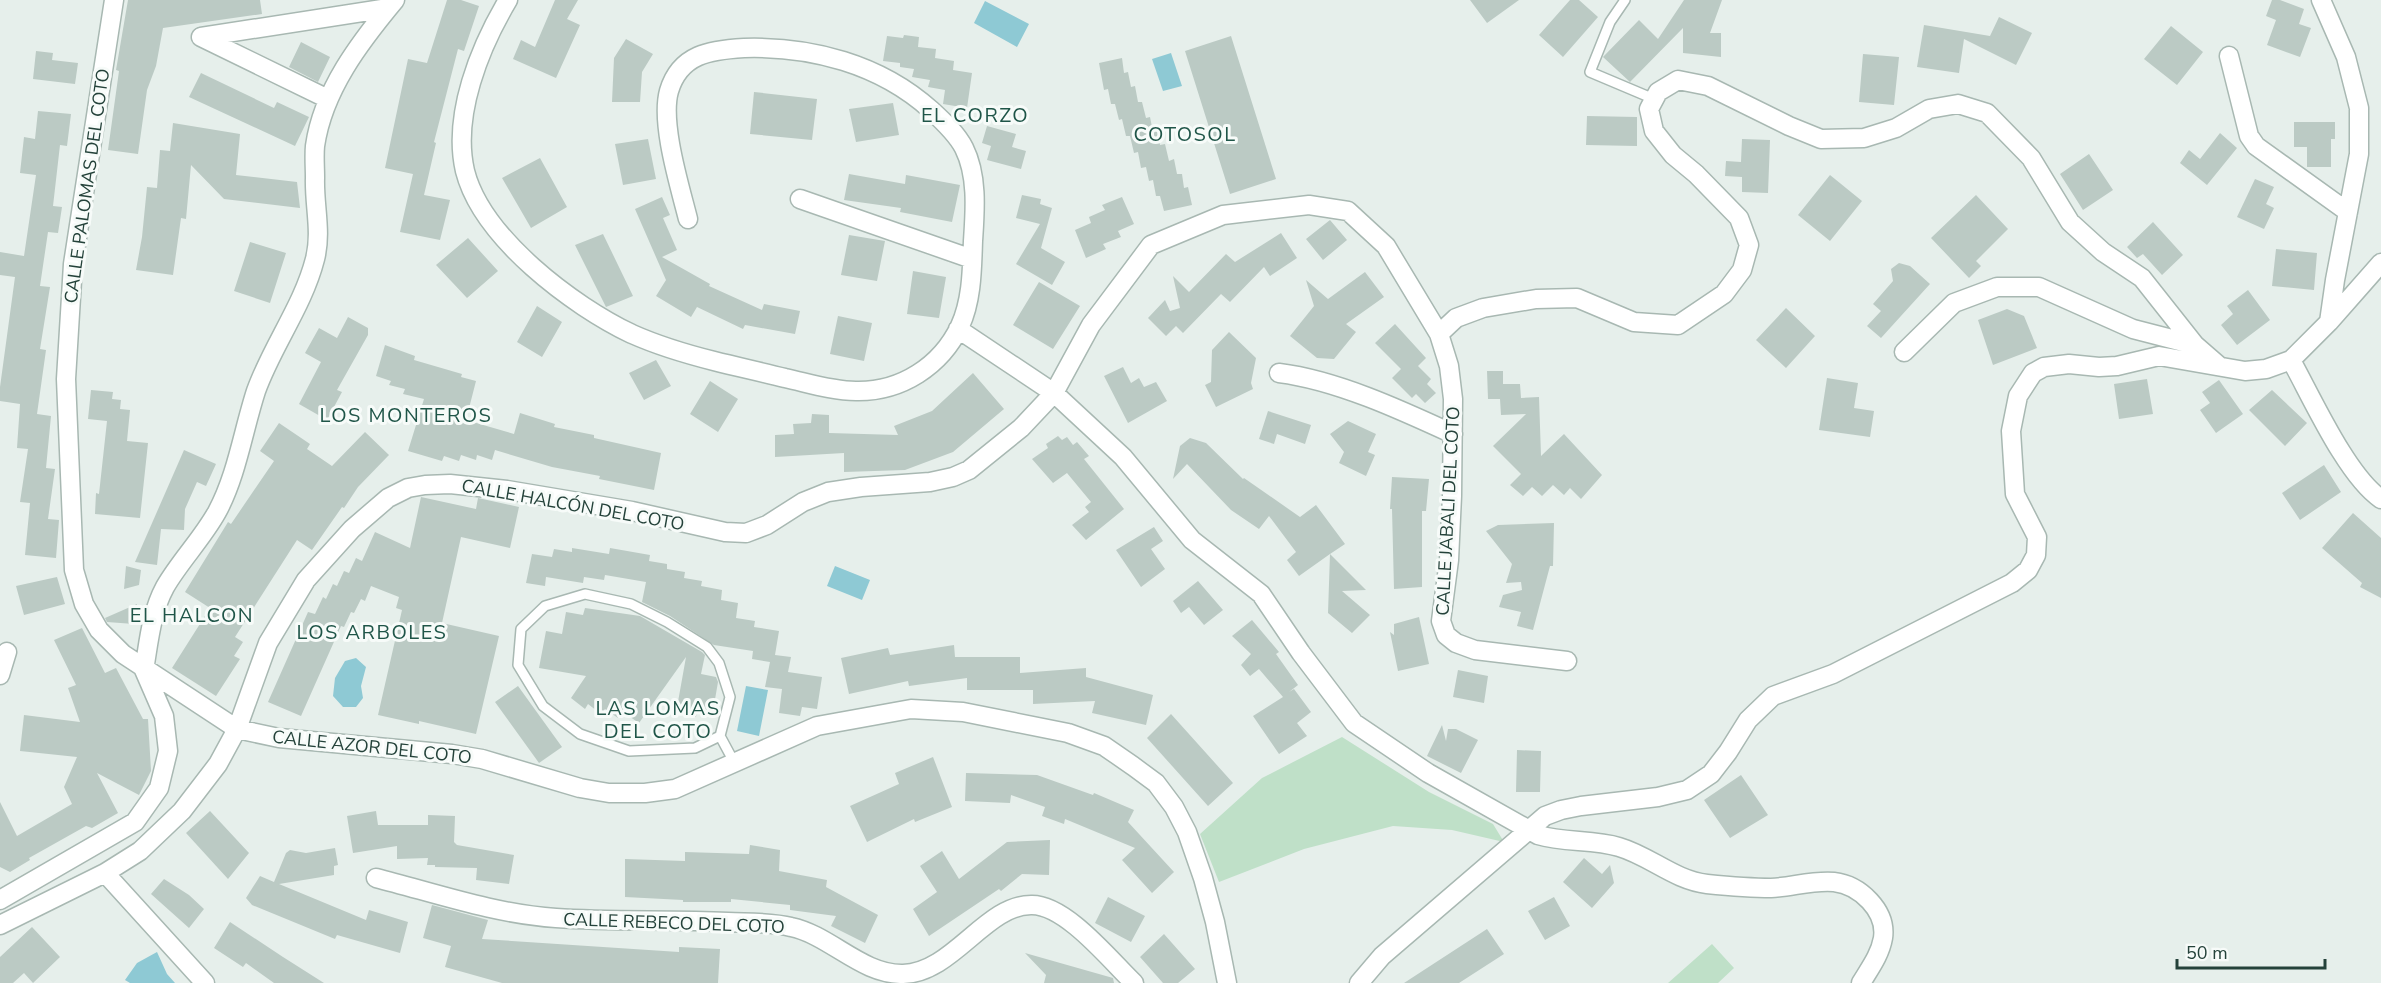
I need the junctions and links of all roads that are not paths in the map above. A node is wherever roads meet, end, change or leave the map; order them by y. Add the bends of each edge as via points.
1 (114, 0) edge
2 (508, 0) edge
3 (1625, 0) edge
4 (2321, 0) edge
5 (391, 4) edge
6 (2229, 56) dead end
7 (328, 99) junction
8 (1654, 99) junction
9 (800, 199) dead end
10 (2348, 212) junction
11 (688, 219) dead end
12 (972, 259) junction
13 (2381, 263) edge
14 (2329, 322) junction
15 (958, 329) junction
16 (1439, 334) junction
17 (2195, 345) junction
18 (1904, 352) dead end
19 (2291, 360) junction
20 (2218, 365) junction
21 (1279, 374) dead end
22 (1054, 393) junction
23 (1453, 434) junction
24 (2381, 499) edge
25 (7, 652) dead end
26 (1567, 661) dead end
27 (144, 670) junction
28 (0, 675) edge
29 (237, 729) junction
30 (720, 736) junction
31 (734, 762) junction
32 (1529, 831) junction
33 (105, 873) junction
34 (376, 878) dead end
35 (0, 900) edge
36 (0, 925) edge
37 (205, 983) edge
38 (1134, 983) edge
39 (1227, 983) edge
40 (1359, 983) edge
41 (1861, 983) edge

1 - 27 street, CALLE PALOMAS DEL COTO via 73,264 66,379 74,570 84,604 99,630
2 - 15 street via 472,78 464,109 462,143 466,173 481,208 506,241 549,281 632,334 675,351 826,388 857,391 891,387 917,375 943,353
3 - 8 lane via 1610,22 1590,72
4 - 10 street via 2346,57 2359,108 2360,154
5 - 7 street via 361,41
5 - 7 street via 201,37
6 - 10 street via 2249,136 2256,146
7 - 27 street via 315,145 316,257 306,288 256,391 232,477 218,511 166,586 152,618
8 - 16 street via 1649,109 1654,131 1673,155 1739,218 1749,245 1742,270 1724,294 1678,325 1634,322 1577,298 1536,298 1483,308 1456,318
8 - 17 street via 1658,92 1678,80 1708,86 1821,139 1864,138 1896,128 1929,110 1958,104 1987,113 2031,158 2070,222 2103,252 2142,278
9 - 12 street
10 - 14 street
11 - 12 street via 666,113 669,92 678,73 692,58 708,52 775,47 812,52 843,60 916,96 964,148 974,177
12 - 15 street via 968,306
13 - 14 street
14 - 19 street
15 - 22 street
16 - 22 street, CALLE JABALI DEL COTO via 1386,246 1348,211 1309,205 1223,215 1152,245 1090,325
16 - 23 street, CALLE JABALI DEL COTO via 1449,366
17 - 18 street via 2133,329 2039,287 1997,287 1954,303
17 - 20 street
19 - 20 street via 2245,371
19 - 24 street via 2341,450 2367,490
20 - 32 street via 2159,356 2117,366 2044,367 2033,373 2018,396 2011,431 2015,494 2037,537 2036,555 2028,570 2012,583 1833,674 1773,696 1748,720 1711,774 1687,790 1561,810 1545,816
21 - 23 street via 1304,376 1403,411
22 - 29 street, CALLE HALCÓN DEL COTO via 1021,428 969,470 930,482 828,492 746,533 507,490 450,484 408,488 388,498 352,529 306,580 268,643
22 - 32 street via 1123,457 1192,540 1261,594 1354,723 1428,773
23 - 26 street, CALLE JABALI DEL COTO via 1449,560 1441,621 1446,635 1475,650
25 - 28 street
27 - 29 street, CALLE PALOMAS DEL COTO
27 - 35 street, CALLE PALOMAS DEL COTO via 164,716 168,751 159,788 135,822
29 - 31 street, CALLE AZOR DEL COTO via 279,738 472,757 609,793 675,789
29 - 33 street, CALLE HALCÓN DEL COTO via 218,764 182,811 140,851
30 - 30 lane via 730,697 719,663 707,647 667,622 631,604 585,594 545,606 521,629 518,665 543,706 580,734 629,751 695,748
30 - 31 lane
31 - 39 street, CALLE AZOR DEL COTO via 817,726 911,709 1024,722 1104,746 1156,783 1187,832 1215,922
32 - 40 street via 1382,956
32 - 41 street via 1552,839 1621,848 1682,878 1705,884 1770,888 1837,882 1856,890 1871,901 1880,916 1884,936 1879,955
33 - 36 street, CALLE HALCÓN DEL COTO
33 - 37 street
34 - 38 street, CALLE REBECO DEL COTO via 522,915 794,927 885,972 902,974 922,971 943,960 1001,915 1032,905 1066,917

